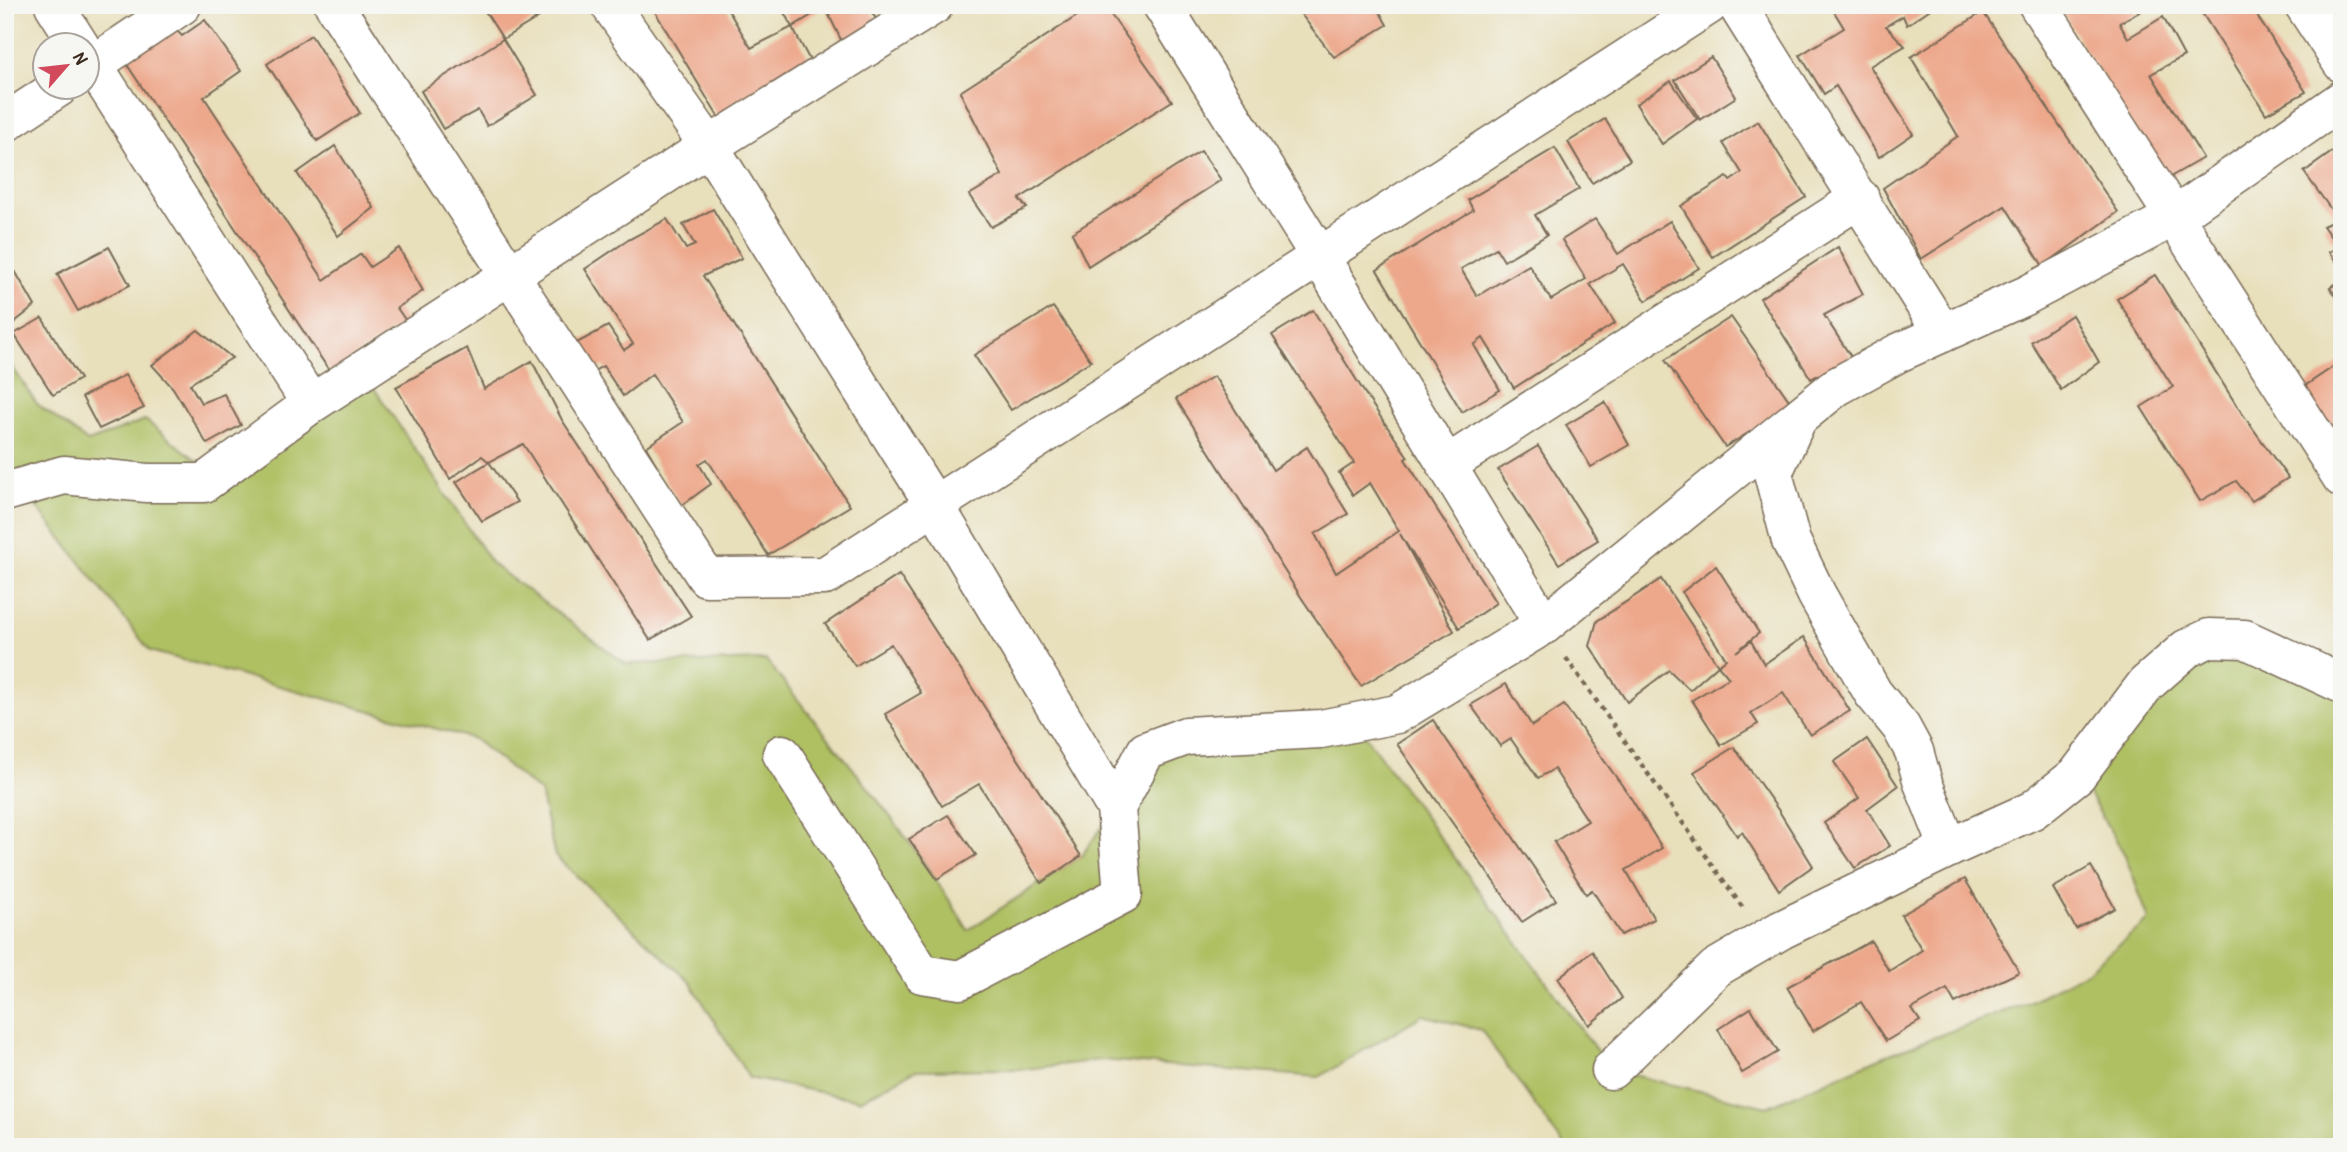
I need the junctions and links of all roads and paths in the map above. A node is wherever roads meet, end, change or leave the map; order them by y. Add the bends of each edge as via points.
1 (54, 5) edge
2 (182, 5) edge
3 (334, 5) edge
4 (610, 5) edge
5 (934, 5) edge
6 (1162, 5) edge
7 (1709, 5) edge
8 (1737, 5) edge
9 (2038, 5) edge
10 (2304, 5) edge
11 (70, 32) edge
12 (102, 50) edge
13 (2342, 63) edge
14 (102, 82) edge
15 (2342, 100) edge
16 (37, 102) edge
17 (5, 123) edge
18 (709, 146) junction
19 (1860, 198) junction
20 (2174, 217) junction
21 (1320, 257) junction
22 (510, 275) junction
23 (1942, 332) junction
24 (311, 404) junction
25 (1798, 417) junction
26 (1447, 465) junction
27 (2342, 478) edge
28 (5, 492) edge
29 (935, 506) junction
30 (1544, 625) junction
31 (2342, 684) edge
32 (782, 754) dead end
33 (1116, 808) junction
34 (1949, 848) junction
35 (1765, 939) junction
36 (1611, 1070) dead end

1 - 11 street
2 - 12 street
3 - 22 street
4 - 18 street
5 - 18 street
6 - 21 street
7 - 21 street
8 - 19 street
9 - 20 street
10 - 13 street
14 - 24 street
15 - 20 street
16 - 17 street
18 - 22 street
18 - 29 street
19 - 23 street
19 - 26 street
20 - 23 street via 2028,295
20 - 27 street
21 - 26 street
21 - 29 street
22 - 24 street
22 - 29 street via 706,577 825,576
23 - 25 street via 1836,387
24 - 28 street via 204,483 64,475
25 - 30 street
25 - 34 street via 1773,473 1791,541 1873,693 1914,751
26 - 30 street
29 - 33 street
30 - 33 street via 1397,714 1321,729 1186,736 1146,751
30 - 35 path
31 - 34 street via 2245,639 2208,638 2186,649 2146,684 2077,775 2033,810
32 - 33 street via 922,974 960,980 1123,894
34 - 35 street
35 - 36 street via 1716,968

